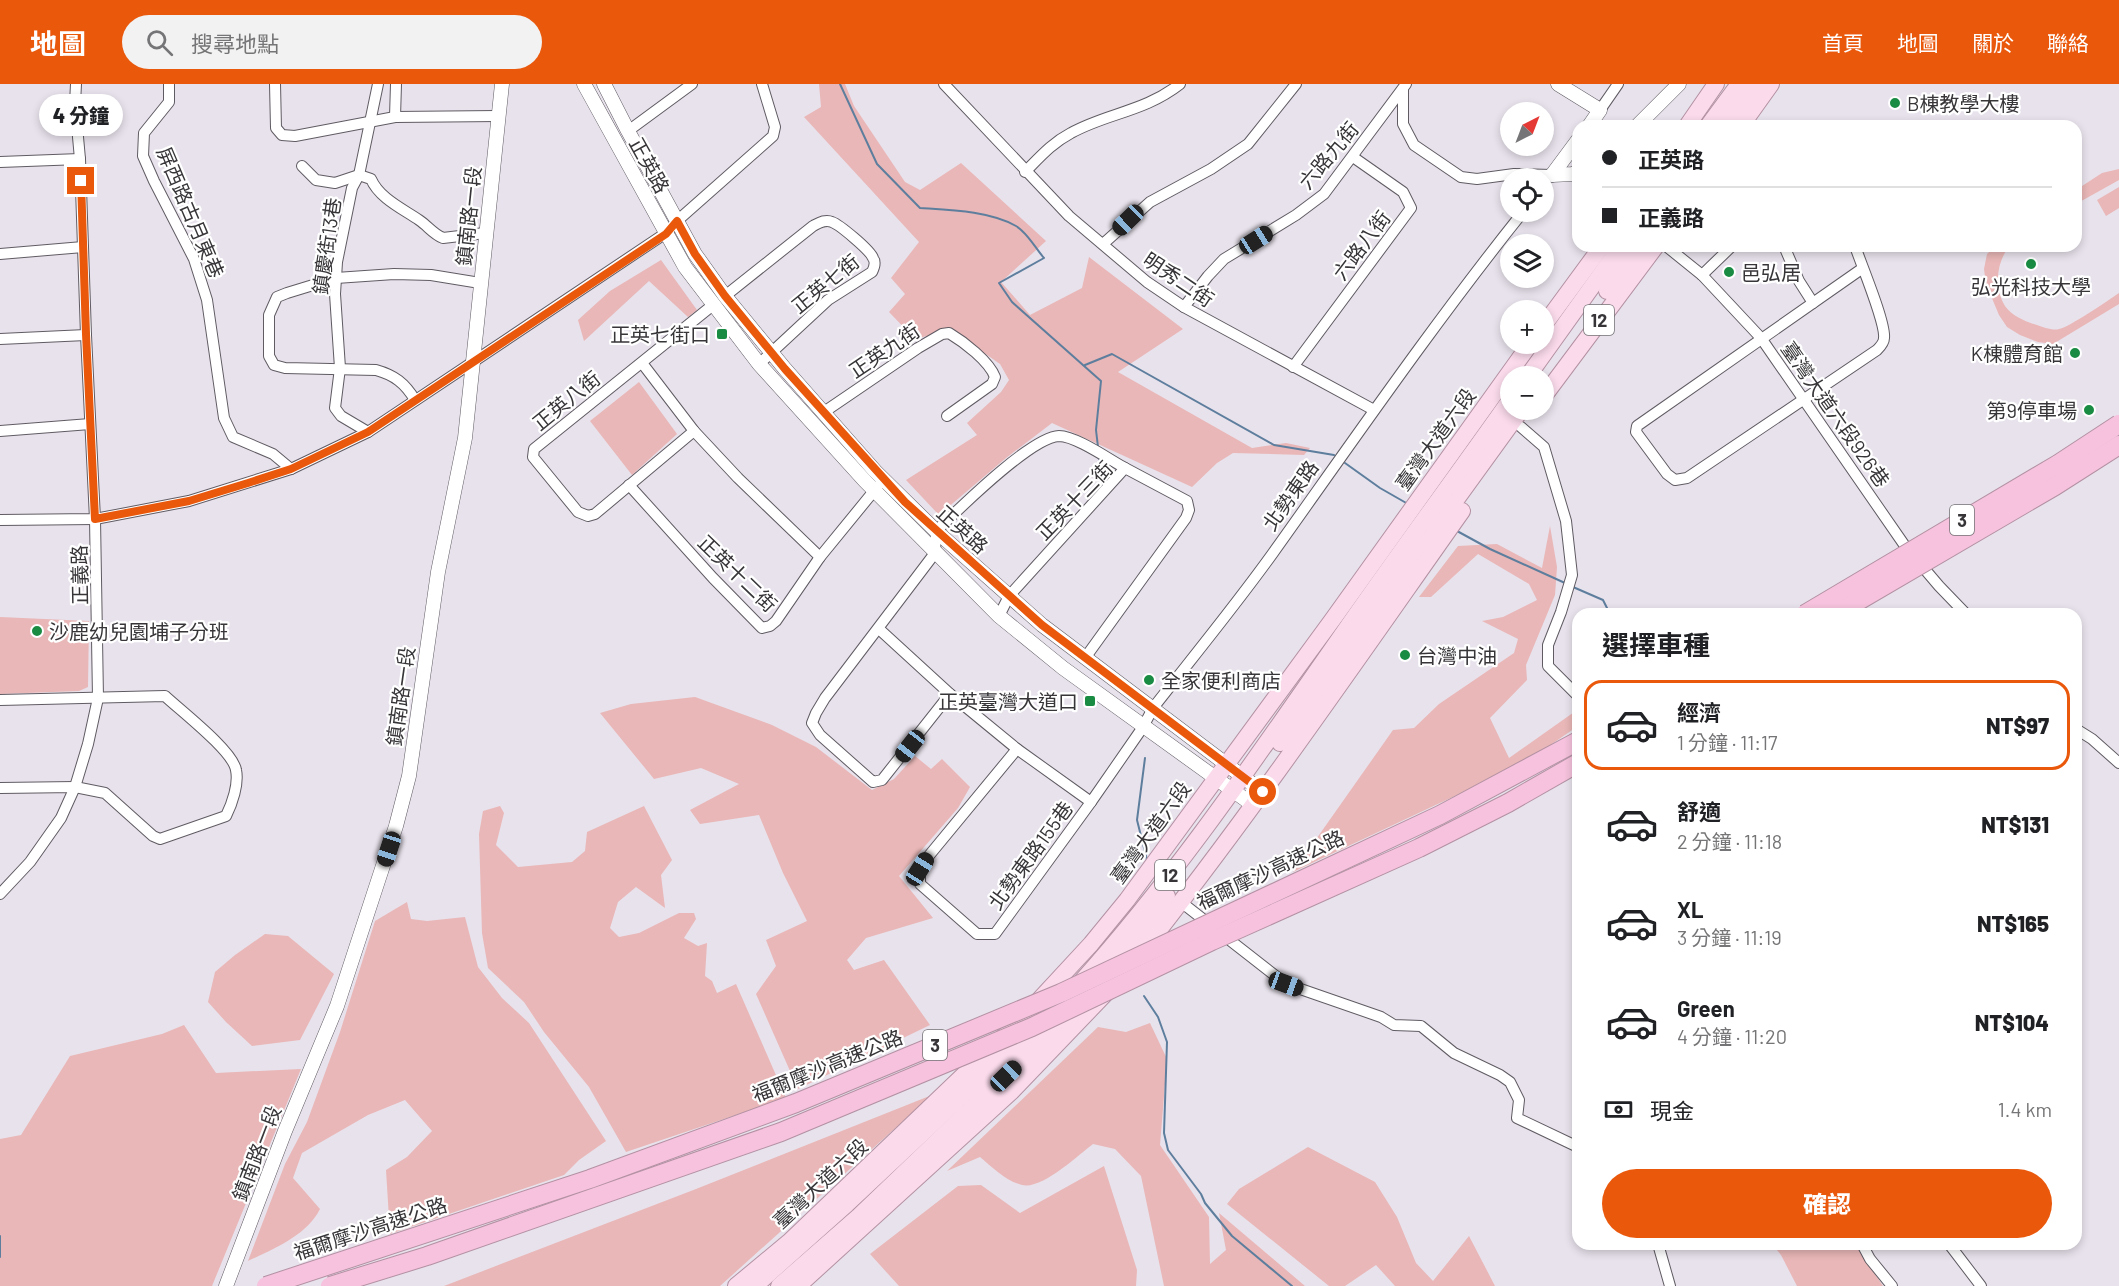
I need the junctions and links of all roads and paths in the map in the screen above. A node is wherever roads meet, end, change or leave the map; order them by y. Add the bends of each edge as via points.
1 (76, 84) edge
2 (169, 84) edge
3 (275, 84) edge
4 (378, 84) edge
5 (396, 84) edge
6 (502, 84) edge
7 (584, 84) edge
8 (604, 84) edge
9 (692, 84) edge
10 (762, 84) edge
11 (944, 84) edge
12 (1180, 84) edge
13 (1296, 84) edge
14 (1558, 84) edge
15 (1618, 84) edge
16 (1679, 84) edge
17 (1716, 84) edge
18 (1739, 84) edge
19 (1754, 84) edge
20 (1772, 84) edge
21 (1404, 86) edge
22 (1600, 110) junction
23 (498, 116) junction
24 (395, 117) junction
25 (1593, 120) edge
26 (1643, 120) edge
27 (1691, 120) edge
28 (1712, 120) edge
29 (1728, 120) edge
30 (1746, 120) edge
31 (370, 121) junction
32 (627, 131) junction
33 (1572, 148) edge
34 (1353, 157) junction
35 (80, 159) junction
36 (0, 162) edge
37 (302, 166) dead end
38 (1025, 172) junction
39 (1554, 172) edge
40 (1572, 174) edge
41 (359, 175) junction
42 (1500, 176) edge
43 (1554, 179) edge
44 (677, 221) junction
45 (1515, 222) edge
46 (485, 233) junction
47 (666, 234) junction
48 (1103, 244) junction
49 (83, 247) junction
50 (1598, 252) edge
51 (1617, 252) edge
52 (1634, 252) edge
53 (1652, 252) edge
54 (1673, 252) edge
55 (1726, 252) edge
56 (1787, 252) edge
57 (1857, 252) edge
58 (0, 254) edge
59 (1863, 268) junction
60 (1702, 275) junction
61 (336, 278) junction
62 (480, 283) junction
63 (725, 296) junction
64 (1813, 303) junction
65 (713, 305) junction
66 (1184, 307) junction
67 (1554, 311) edge
68 (86, 334) junction
69 (1761, 338) junction
70 (0, 339) edge
71 (772, 352) junction
72 (1523, 354) edge
73 (472, 362) junction
74 (642, 363) junction
75 (759, 364) junction
76 (1535, 366) edge
77 (1553, 366) edge
78 (1293, 367) junction
79 (340, 368) junction
80 (1554, 383) edge
81 (415, 400) junction
82 (1804, 400) junction
83 (1374, 410) junction
84 (824, 412) junction
85 (1500, 414) edge
86 (947, 416) dead end
87 (1514, 420) edge
88 (1526, 420) edge
89 (90, 424) junction
90 (2119, 424) edge
91 (1521, 427) junction
92 (0, 431) edge
93 (694, 431) junction
94 (368, 432) junction
95 (2119, 445) edge
96 (1125, 468) junction
97 (291, 469) junction
98 (629, 485) junction
99 (879, 485) junction
100 (95, 519) junction
101 (0, 520) edge
102 (936, 531) junction
103 (936, 554) junction
104 (820, 557) junction
105 (1009, 596) junction
106 (1814, 608) edge
107 (1846, 608) edge
108 (1960, 608) edge
109 (999, 616) junction
110 (879, 629) junction
111 (1085, 658) junction
112 (1572, 690) edge
113 (950, 694) junction
114 (98, 698) junction
115 (0, 700) edge
116 (1153, 708) junction
117 (1143, 727) junction
118 (2082, 733) edge
119 (1572, 744) edge
120 (1017, 749) junction
121 (1226, 763) junction
122 (2119, 763) edge
123 (1572, 767) edge
124 (1215, 778) junction
125 (75, 787) junction
126 (0, 788) edge
127 (1247, 790) junction
128 (1091, 802) junction
129 (0, 894) edge
130 (1181, 902) junction
131 (1572, 1144) edge
132 (1660, 1250) edge
133 (1865, 1250) edge
134 (1954, 1250) edge
135 (226, 1286) edge
136 (266, 1286) edge
137 (330, 1286) edge
138 (736, 1286) edge
139 (755, 1286) edge
140 (779, 1286) edge
141 (798, 1286) edge
142 (1670, 1286) edge
143 (1892, 1286) edge
144 (1981, 1286) edge

1 - 35 street, 正義路
2 - 97 street, 屏西路古月東巷 via 169,102 144,133 143,156 194,259 207,300 224,418 233,436 273,454
3 - 31 street via 276,128 282,135 295,136
4 - 31 street, 鎮慶街13巷
5 - 24 street
6 - 23 street, 鎮南路一段
7 - 47 street, 正英路
8 - 32 street, 正英路
9 - 32 street
10 - 44 street via 775,127 773,136
11 - 38 street, 明秀二街
12 - 38 street via 1151,103 1072,132 1052,144
13 - 48 street via 1248,144 1211,170 1150,202
14 - 22 street
15 - 22 street
16 - 26 street
17 - 27 main road
18 - 28 main road
19 - 29 main road
20 - 30 main road
21 - 34 street, 六路九街
21 - 42 street via 1403,124 1414,144 1461,177
22 - 25 street
23 - 24 street
23 - 46 street, 鎮南路一段
24 - 31 street
31 - 41 street, 鎮慶街13巷
32 - 44 street, 正英路
33 - 39 street
34 - 66 street, 六路九街 via 1324,194 1224,259
34 - 78 street, 六路八街 via 1403,192 1411,208
35 - 36 street
35 - 49 street, 正義路
37 - 41 street via 316,180 335,183
38 - 48 street, 明秀二街
40 - 43 street
41 - 46 street via 371,179 375,188 436,236
41 - 61 street, 鎮慶街13巷 via 352,188
44 - 47 street
44 - 63 street, 正英路
45 - 83 street, 北勢東路
46 - 62 street, 鎮南路一段
47 - 65 street, 正英路
47 - 73 street
48 - 66 street, 明秀二街
49 - 58 street
49 - 68 street, 正義路
50 - 67 main road, 12
51 - 76 main road, 12
52 - 77 main road, 12
53 - 80 main road, 12
54 - 60 street, 臺灣大道六段926巷
55 - 60 street
56 - 64 street
57 - 59 street
59 - 64 street
59 - 82 street via 1885,338 1877,350
60 - 69 street, 臺灣大道六段926巷
61 - 62 street via 431,274
61 - 79 street, 鎮慶街13巷
61 - 79 street via 277,297 269,315 269,356 274,365 285,368
62 - 73 street, 鎮南路一段
63 - 71 street, 正英路
63 - 71 street, 正英七街 via 823,221 832,222 873,258 872,272 828,300
64 - 69 street
65 - 74 street, 正英八街
65 - 75 street, 正英路
66 - 78 street, 明秀二街
68 - 70 street
68 - 89 street, 正義路
69 - 82 street, 臺灣大道六段926巷
69 - 82 street via 1637,426 1636,432 1667,474 1676,480 1687,478
71 - 75 street, 正英七街
71 - 84 street, 正英路
72 - 121 main road, 臺灣大道六段 / 12
73 - 81 street
73 - 135 street, 鎮南路一段 via 465,438 438,572 409,776 396,826 337,1006
74 - 93 street
74 - 98 street, 正英八街 via 534,448 532,457 578,512 588,516
75 - 99 street, 正英路
78 - 83 street, 明秀二街
79 - 81 street via 389,374 401,381
79 - 94 street, 鎮慶街13巷 via 335,408 340,416
81 - 94 street
82 - 108 street, 臺灣大道六段926巷 via 1905,546
83 - 116 street, 北勢東路 via 1269,558
84 - 86 street, 正英九街 via 918,348 949,333 993,370 995,378
84 - 99 street, 正英路
85 - 127 main road, 臺灣大道六段 / 12 via 1345,630
87 - 127 main road, 臺灣大道六段 / 12
88 - 91 main road, 臺灣大道六段 / 12
89 - 92 street
89 - 100 street, 正義路
90 - 106 highway, 3, bridge
91 - 112 street via 1544,447 1566,521 1572,575 1548,645 1548,666
91 - 127 main road, 臺灣大道六段 / 12 via 1368,646
93 - 98 street, 正英八街
93 - 104 street
94 - 97 street
95 - 107 highway, 3, bridge
96 - 102 street via 1073,440 1060,436 1047,439 998,473
96 - 105 street, 正英十三街
96 - 111 street, 正英十三街 via 1187,501 1189,510
97 - 100 street via 189,501
98 - 104 street, 正英十二街 via 762,628 777,621
99 - 102 street, 正英路
99 - 103 street, 正英路
99 - 104 street, 正英十二街
100 - 101 street
100 - 114 street, 正義路
102 - 103 street
102 - 105 street, 正英路
103 - 109 street, 正英路
103 - 110 street
105 - 109 street, 正英十三街
105 - 111 street, 正英路
109 - 117 street, 正英路
110 - 113 street, 北勢東路155巷
110 - 113 street via 816,714 812,723 820,735 873,782 882,780
111 - 116 street, 正英路
113 - 120 street, 北勢東路155巷
114 - 115 street
114 - 125 street, 正義路
114 - 125 street via 165,696 228,753 236,770 233,802 226,816 160,839 105,793
116 - 117 street, 北勢東路
116 - 121 street, 正英路
117 - 124 street, 正英路
117 - 128 street, 北勢東路
118 - 122 street
119 - 136 highway, 福爾摩沙高速公路 / 3, bridge via 1440,815 1061,993 816,1095 590,1179
120 - 128 street, 北勢東路155巷
120 - 128 street, 北勢東路155巷 via 920,869 920,884 977,934 995,934
121 - 124 main road, 臺灣大道六段 / 12
121 - 127 street, 正英路
123 - 137 highway, 福爾摩沙高速公路 / 3, bridge via 1419,848 1023,1031 782,1132
124 - 127 street, 正英路
124 - 138 main road, 臺灣大道六段 / 12 via 1127,900 1016,1025 789,1242
125 - 126 street
125 - 129 street, 正義路 via 61,818
127 - 130 main road, 臺灣大道六段 / 12
127 - 139 main road, 臺灣大道六段 / 12 via 1059,1006
127 - 140 main road, 臺灣大道六段 / 12 via 1114,966 1070,1015 859,1216
130 - 131 street via 1286,984 1394,1025 1420,1026 1454,1053 1500,1075 1510,1082 1519,1100 1517,1118
130 - 141 main road, 臺灣大道六段 / 12 via 1130,967 1012,1091
132 - 142 street
133 - 143 street
134 - 144 street

